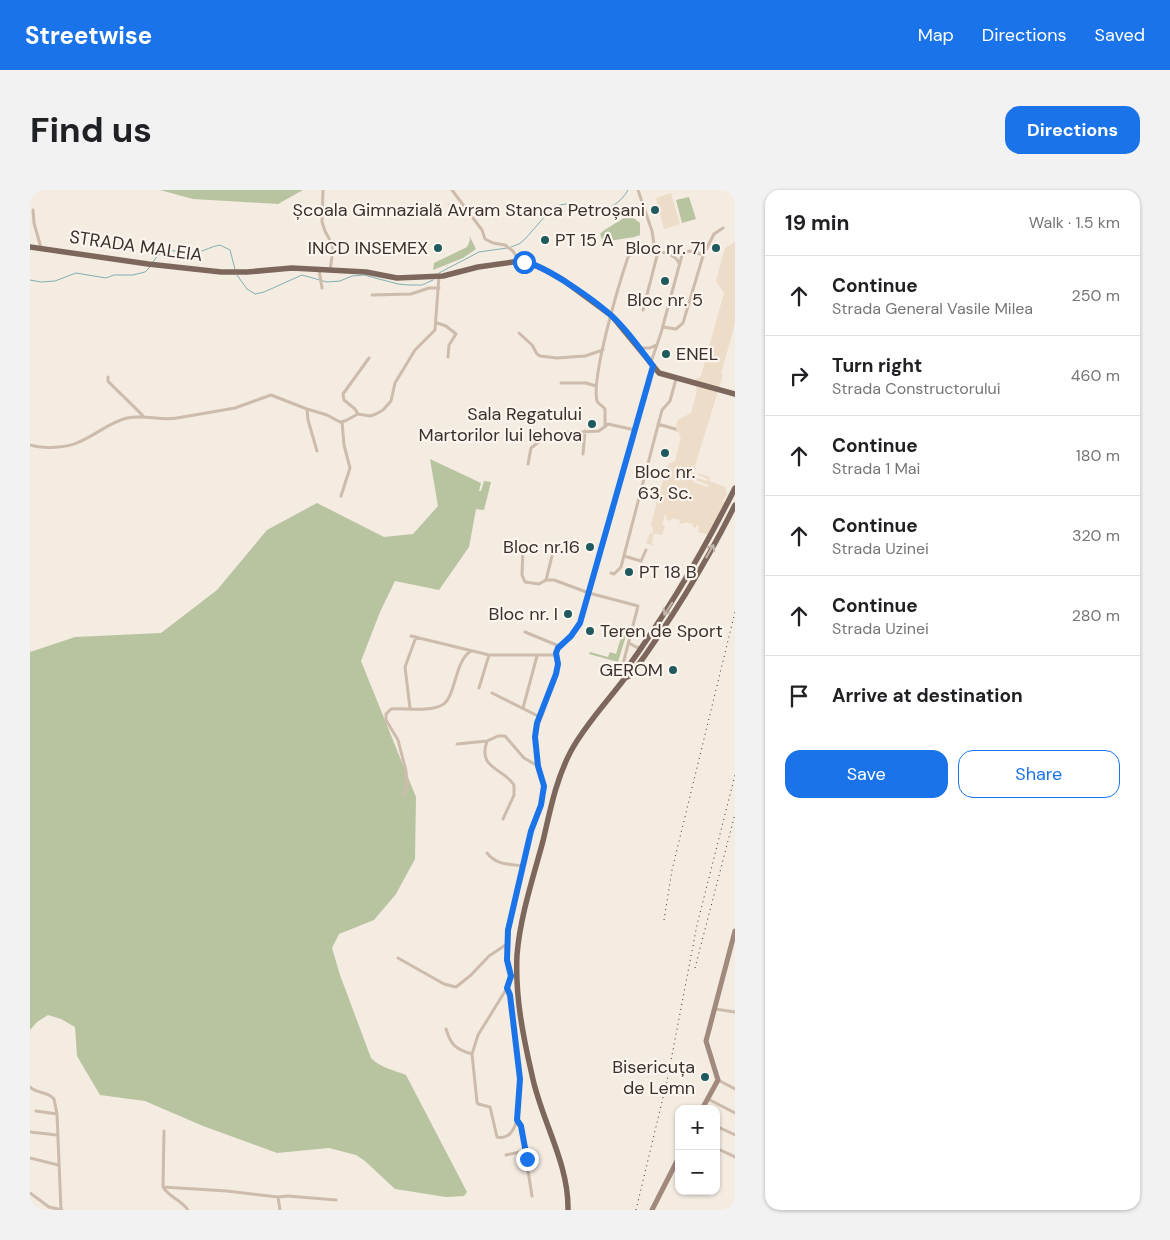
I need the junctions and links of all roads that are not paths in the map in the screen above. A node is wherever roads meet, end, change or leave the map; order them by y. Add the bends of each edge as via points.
1 (323, 190) edge
2 (452, 190) edge
3 (638, 190) edge
4 (32, 210) dead end
5 (723, 228) dead end
6 (30, 247) edge
7 (41, 248) junction
8 (656, 252) junction
9 (704, 255) junction
10 (519, 262) junction
11 (679, 263) junction
12 (319, 270) junction
13 (330, 271) junction
14 (439, 276) junction
15 (322, 286) dead end
16 (439, 288) junction
17 (372, 295) dead end
18 (643, 310) dead end
19 (612, 316) junction
20 (437, 323) junction
21 (663, 327) junction
22 (519, 333) dead end
23 (656, 345) junction
24 (639, 348) junction
25 (603, 350) junction
26 (448, 357) dead end
27 (369, 358) dead end
28 (652, 365) junction
29 (108, 377) dead end
30 (676, 378) junction
31 (561, 383) dead end
32 (596, 386) junction
33 (735, 394) edge
34 (307, 409) junction
35 (358, 414) junction
36 (144, 417) junction
37 (342, 422) junction
38 (658, 424) junction
39 (604, 427) junction
40 (675, 428) dead end
41 (634, 430) junction
42 (585, 431) junction
43 (30, 445) edge
44 (317, 450) dead end
45 (583, 454) dead end
46 (528, 464) dead end
47 (735, 488) edge
48 (341, 496) dead end
49 (735, 505) edge
50 (719, 521) junction
51 (725, 524) junction
52 (523, 549) dead end
53 (646, 550) dead end
54 (553, 552) dead end
55 (624, 556) junction
56 (611, 573) dead end
57 (546, 580) junction
58 (588, 593) junction
59 (525, 632) dead end
60 (411, 636) dead end
61 (416, 637) junction
62 (629, 643) junction
63 (559, 646) junction
64 (642, 648) junction
65 (471, 651) junction
66 (489, 655) junction
67 (537, 655) junction
68 (557, 655) junction
69 (625, 678) junction
70 (478, 688) dead end
71 (492, 693) dead end
72 (410, 708) junction
73 (523, 708) junction
74 (540, 717) junction
75 (487, 741) junction
76 (457, 744) dead end
77 (538, 766) junction
78 (404, 796) dead end
79 (503, 818) dead end
80 (487, 854) dead end
81 (523, 866) junction
82 (735, 931) edge
83 (507, 944) junction
84 (398, 958) dead end
85 (514, 976) junction
86 (507, 988) junction
87 (714, 1009) junction
88 (735, 1012) edge
89 (446, 1028) dead end
90 (472, 1054) junction
91 (718, 1080) junction
92 (30, 1087) edge
93 (735, 1089) edge
94 (707, 1099) junction
95 (704, 1105) edge
96 (36, 1111) dead end
97 (735, 1113) edge
98 (57, 1114) junction
99 (517, 1120) junction
100 (720, 1128) edge
101 (164, 1131) dead end
102 (30, 1132) edge
103 (57, 1135) junction
104 (735, 1135) edge
105 (720, 1150) edge
106 (525, 1151) junction
107 (506, 1155) dead end
108 (735, 1157) edge
109 (30, 1158) edge
110 (58, 1165) junction
111 (675, 1165) edge
112 (162, 1187) junction
113 (30, 1193) edge
114 (532, 1196) dead end
115 (278, 1197) junction
116 (336, 1200) dead end
117 (61, 1210) edge
118 (188, 1210) edge
119 (280, 1210) edge
120 (568, 1210) edge
121 (652, 1210) edge

1 - 13 street via 323,229 333,249
2 - 10 street via 488,242 506,245
3 - 8 street
4 - 7 street
5 - 9 street via 714,234
6 - 7 main road, STRADA MALEIA
7 - 12 main road, STRADA MALEIA via 229,272 284,268
8 - 11 street via 674,256
8 - 18 street
8 - 19 street via 646,250 632,254 627,260
9 - 11 street via 686,251
9 - 21 street via 681,327
10 - 14 main road, STRADA MALEIA
10 - 19 main road via 529,262 547,270
11 - 21 street
12 - 13 main road, STRADA MALEIA
12 - 15 street
13 - 14 main road, STRADA MALEIA via 366,272 397,278
14 - 16 street
16 - 17 street via 411,294
16 - 20 street
19 - 24 main road
19 - 25 street
20 - 26 street via 456,334 448,345
20 - 35 street via 434,332 420,344 403,369 395,383 391,401 376,414
21 - 23 street
22 - 25 street via 540,356 590,356
23 - 24 street
23 - 28 street
24 - 28 main road
25 - 32 street
27 - 35 street via 343,394 344,400
28 - 30 main road via 659,373
28 - 41 street
29 - 36 street via 108,381
30 - 33 main road
30 - 38 street via 670,401 662,410
31 - 32 street
32 - 39 street via 598,402 605,409
34 - 36 street via 271,395 235,408 168,420
34 - 37 street
34 - 44 street
35 - 37 street
36 - 43 street via 123,419 77,443 44,448
37 - 48 street via 350,468
38 - 40 street
38 - 55 street
39 - 41 street via 612,424
39 - 42 street via 599,432
41 - 58 street
42 - 45 street
42 - 46 street via 546,436 531,448
47 - 50 main road
49 - 51 main road
50 - 51 main road
50 -> 64 main road
69 -> 51 main road via 631,675 655,642
52 - 57 street via 522,575 525,582 539,584
53 - 55 street via 641,561
54 - 57 street
55 - 56 street via 621,566 614,574
57 - 58 street
58 - 62 street via 638,606
58 - 63 street via 577,628
59 - 63 street
60 - 61 street
61 - 65 street
61 - 72 street via 405,667
62 - 64 street
62 - 69 street via 622,669
63 - 68 street
64 - 69 main road via 625,671
65 - 66 street
65 - 72 street via 464,657 444,704
66 - 67 street
66 - 70 street
67 - 68 street
67 - 73 street
68 - 74 street via 556,674
69 - 85 main road via 579,738 560,776 523,919
71 - 73 street
72 - 78 street via 391,709 385,716 398,740 407,780
73 - 74 street
74 - 77 street via 535,737
75 - 76 street
75 - 77 street via 505,736 524,758
75 - 79 street via 488,764 514,785 514,795
77 - 81 street via 544,793
80 - 81 street via 497,862
81 - 83 street
82 - 87 street
83 - 84 street via 456,987 444,984
83 - 85 street via 507,960
85 - 86 street
85 - 120 main road via 532,1078 566,1186
86 - 90 street via 478,1035
86 - 99 street via 520,1079
87 - 88 street
87 - 91 street via 706,1041
89 - 90 street via 457,1049
90 - 99 street via 477,1102 490,1107 497,1137 507,1137 512,1133
91 - 93 street
91 - 94 street
92 - 98 street via 39,1093 49,1094 54,1099
94 - 95 street
94 - 97 street
96 - 98 street
98 - 103 street
99 - 106 street
100 - 104 street
101 - 112 street
102 - 103 street
103 - 110 street
105 - 108 street
106 - 107 street
106 - 114 street
109 - 110 street
110 - 117 street
111 - 121 street
112 - 115 street
112 - 118 street
113 - 117 street via 49,1207
115 - 116 street
115 - 119 street

